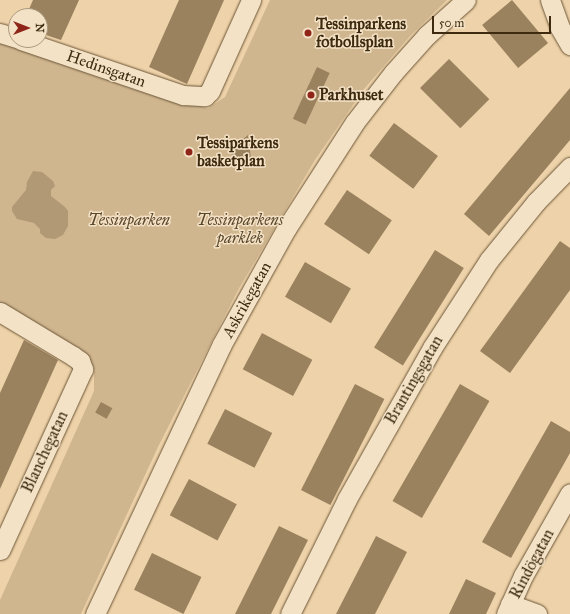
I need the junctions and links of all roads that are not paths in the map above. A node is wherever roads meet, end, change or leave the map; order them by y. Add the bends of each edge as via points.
1 (251, 0) edge
2 (466, 0) edge
3 (550, 0) edge
4 (570, 45) edge
5 (45, 48) edge
6 (570, 168) edge
7 (0, 312) edge
8 (570, 493) edge
9 (0, 550) edge
10 (508, 609) edge
11 (95, 614) edge
12 (290, 614) edge
13 (537, 614) edge

1 - 5 street, Hedinsgatan via 208,94 192,97 183,95
2 - 11 street, Askrikegatan via 427,35 393,73 355,122 286,229 222,344
3 - 4 street via 560,28
6 - 12 street, Brantingsgatan via 536,202 490,260 432,348 347,499
7 - 9 street, Blanchegatan via 73,356 80,361 83,369
8 - 10 street, Rindögatan via 523,576
10 - 13 street

